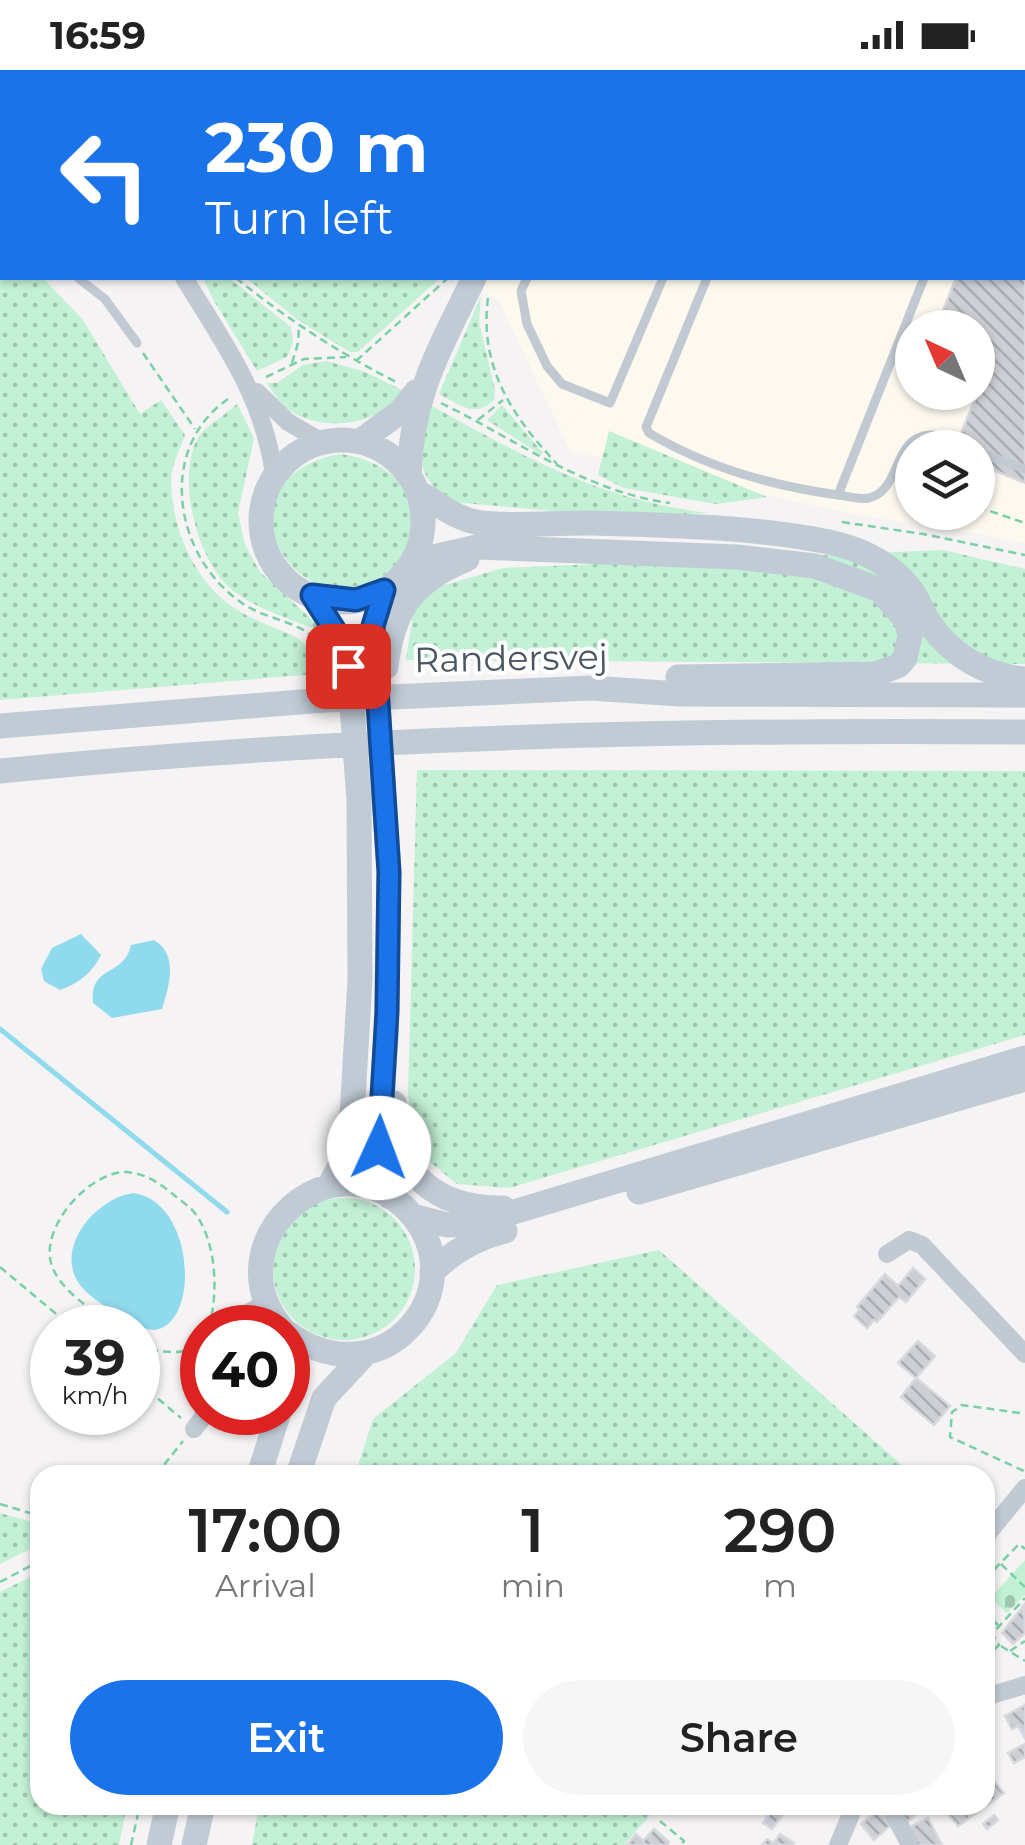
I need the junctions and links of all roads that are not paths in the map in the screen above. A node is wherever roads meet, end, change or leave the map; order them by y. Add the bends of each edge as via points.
1 (81, 280) edge
2 (185, 280) edge
3 (526, 280) edge
4 (662, 280) edge
5 (706, 280) edge
6 (923, 280) edge
7 (482, 283) edge
8 (137, 343) road end
9 (257, 379) junction
10 (422, 389) junction
11 (358, 442) junction
12 (324, 443) junction
13 (995, 459) edge
14 (895, 467) edge
15 (1025, 470) edge
16 (274, 474) junction
17 (414, 484) junction
18 (838, 495) junction
19 (521, 550) junction
20 (412, 562) junction
21 (384, 590) junction
22 (312, 595) junction
23 (1025, 679) edge
24 (590, 688) junction
25 (1025, 694) edge
26 (391, 703) junction
27 (0, 726) edge
28 (1025, 732) edge
29 (0, 772) edge
30 (386, 1039) junction
31 (1025, 1058) edge
32 (1025, 1079) edge
33 (329, 1186) junction
34 (390, 1197) junction
35 (526, 1207) junction
36 (413, 1216) junction
37 (887, 1254) dead end
38 (432, 1272) junction
39 (266, 1303) joint
40 (263, 1305) edge
41 (310, 1348) edge
42 (365, 1354) junction
43 (1025, 1354) edge
44 (272, 1435) edge
45 (262, 1465) edge
46 (301, 1465) edge
47 (1025, 1488) edge
48 (995, 1525) edge
49 (1025, 1685) edge
50 (995, 1694) edge
51 (166, 1815) edge
52 (201, 1815) edge
53 (851, 1815) edge
54 (894, 1815) edge
55 (158, 1845) edge
56 (194, 1845) edge
57 (838, 1845) edge
58 (910, 1845) edge

1 - 8 lane via 105,299
2 - 9 street
3 - 4 lane via 521,291 527,324 547,366 562,384 610,403
5 - 18 lane via 648,434 769,484
6 - 18 lane
7 - 10 main road
9 - 12 street via 272,409
9 - 16 street
10 - 11 main road
10 - 17 main road via 413,418
11 - 12 main road
11 - 17 main road via 391,458
12 - 16 main road
13 - 15 lane
14 - 18 lane via 878,494
16 - 22 main road via 262,501 264,550 277,572
17 - 20 main road via 425,515
17 - 23 main road via 446,510 480,522 742,532 855,549 894,572 958,654 993,674
19 - 20 main road via 477,547
19 - 24 main road via 815,566 880,590 906,620 910,636 898,666 875,674 680,677
19 - 26 main road via 456,564 411,595 389,640
20 - 21 main road
21 - 22 main road via 356,600
21 - 26 main road via 373,626
22 - 33 main road via 341,640 348,666 359,800 360,980 351,1132
24 - 25 main road, Randersvej
24 - 26 main road, Randersvej
26 - 27 main road, Randersvej via 325,700
26 - 30 main road
28 - 29 main road via 821,730 405,742
30 - 34 main road via 379,1148
30 - 35 main road via 400,1152 415,1175 455,1203
31 - 35 main road
32 - 38 main road via 475,1240
33 - 34 main road via 350,1184
33 - 39 main road via 306,1194 270,1230 260,1278
34 - 36 main road
35 - 36 main road via 474,1224 447,1226
36 - 38 main road
37 - 43 street via 916,1240
38 - 42 main road via 418,1318 402,1336
39 - 40 street
41 - 42 main road
42 - 46 main road via 324,1398
44 - 45 main road
47 - 48 street
49 - 50 street
51 - 55 main road
52 - 56 main road
53 - 57 street
54 - 58 street

